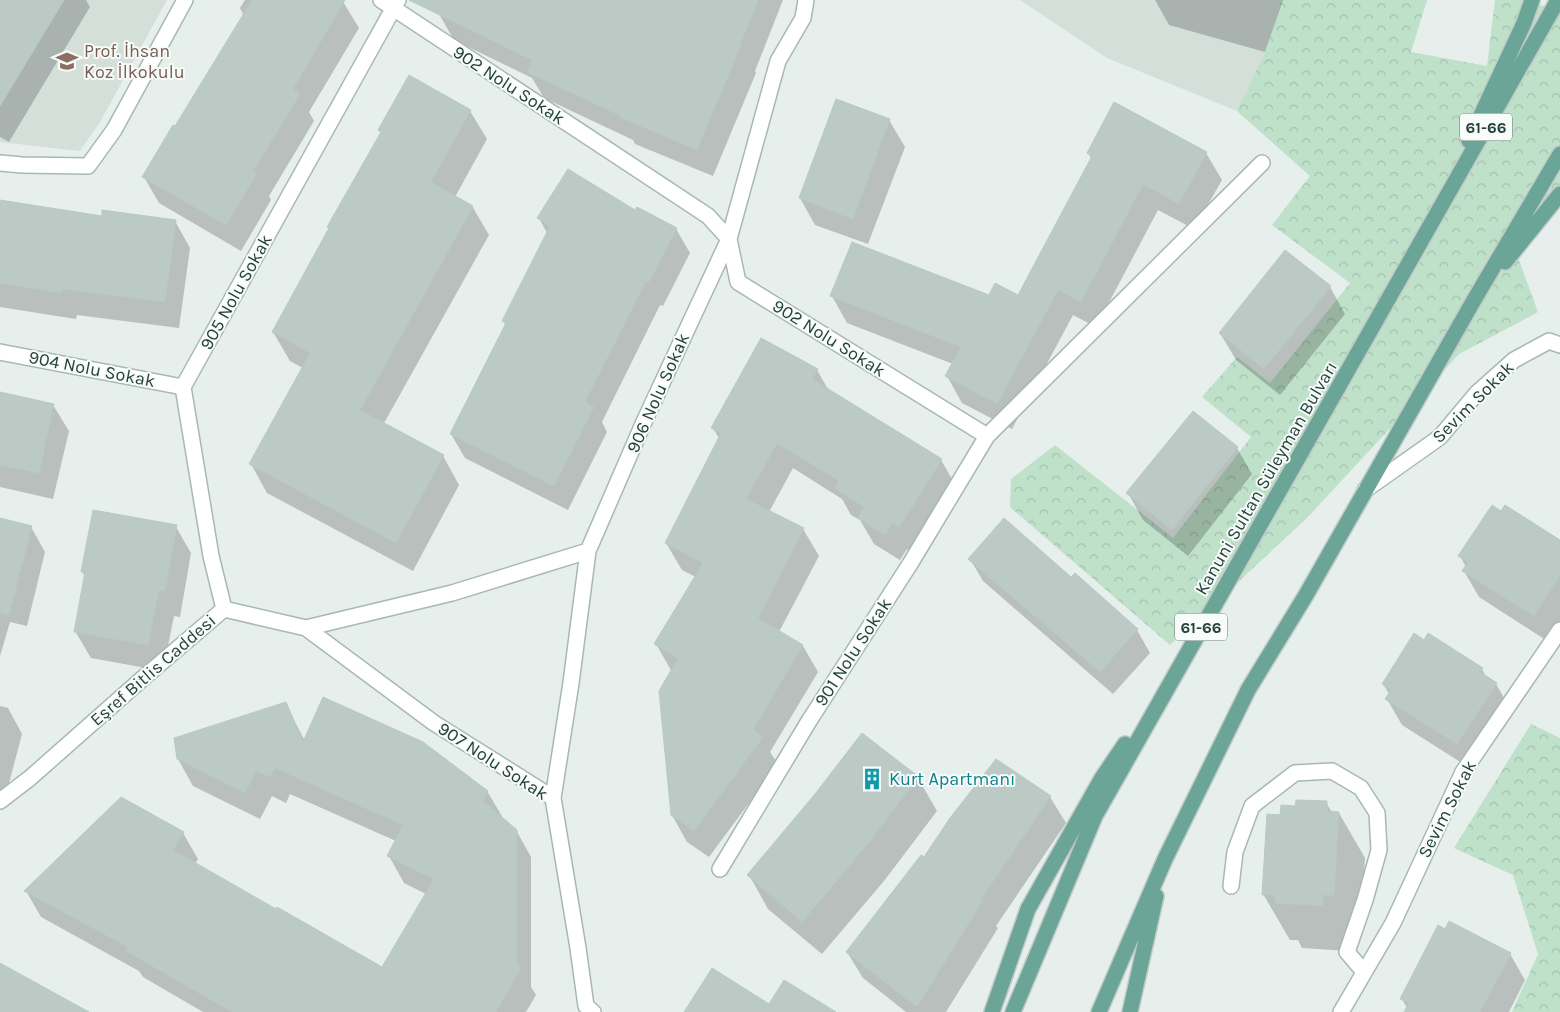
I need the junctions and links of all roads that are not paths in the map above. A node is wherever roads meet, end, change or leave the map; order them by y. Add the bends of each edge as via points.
1 (185, 0) edge
2 (381, 0) edge
3 (806, 0) edge
4 (1532, 0) edge
5 (1558, 0) edge
6 (396, 4) edge
7 (1560, 154) edge
8 (0, 163) edge
9 (1262, 163) dead end
10 (1560, 194) edge
11 (729, 239) junction
12 (1414, 255) junction
13 (1474, 300) junction
14 (1560, 345) edge
15 (0, 352) edge
16 (183, 387) junction
17 (987, 436) junction
18 (1365, 490) junction
19 (588, 551) junction
20 (224, 609) junction
21 (306, 628) junction
22 (1560, 630) edge
23 (1188, 650) junction
24 (553, 798) junction
25 (0, 801) edge
26 (1165, 858) junction
27 (720, 869) dead end
28 (1231, 886) dead end
29 (1364, 972) junction
30 (593, 1012) edge
31 (992, 1012) edge
32 (1013, 1012) edge
33 (1099, 1012) edge
34 (1130, 1012) edge
35 (1341, 1012) edge

1 - 8 street via 114,130 88,166
2 - 6 street, 902 Nolu Sokak
3 - 11 street, 906 Nolu Sokak via 803,18 778,61
4 - 12 main road, 61-66
5 - 12 main road, Kanuni Sultan Süleyman Bulvarı / 61-66
6 - 11 street, 902 Nolu Sokak via 708,216
6 - 16 street, 905 Nolu Sokak
7 - 13 main road
9 - 17 street
10 - 13 main road
11 - 17 street, 902 Nolu Sokak via 738,282
11 - 19 street, 906 Nolu Sokak
12 - 23 main road, Kanuni Sultan Süleyman Bulvarı / 61-66
13 - 18 main road
14 - 18 street, Sevim Sokak via 1549,341 1514,360 1477,393 1440,437
15 - 16 street, 904 Nolu Sokak
16 - 20 street via 211,556
17 - 27 street, 901 Nolu Sokak
18 - 26 main road via 1248,690
19 - 21 street, Eşref Bitlis Caddesi via 452,593
19 - 24 street, 906 Nolu Sokak
20 - 21 street, Eşref Bitlis Caddesi
20 - 25 street, Eşref Bitlis Caddesi
21 - 24 street, 907 Nolu Sokak via 434,723
22 - 29 street, Sevim Sokak via 1463,772 1393,922
23 - 31 main road, 61-66 via 1102,778 1028,909
23 - 32 main road, Kanuni Sultan Süleyman Bulvarı / 61-66 via 1095,816
24 - 30 street, 907 Nolu Sokak via 586,1006
26 - 33 main road
26 - 34 main road
28 - 29 street via 1236,852 1252,806 1295,773 1332,771 1361,788 1377,813 1379,850 1348,952
29 - 35 street, Sevim Sokak

